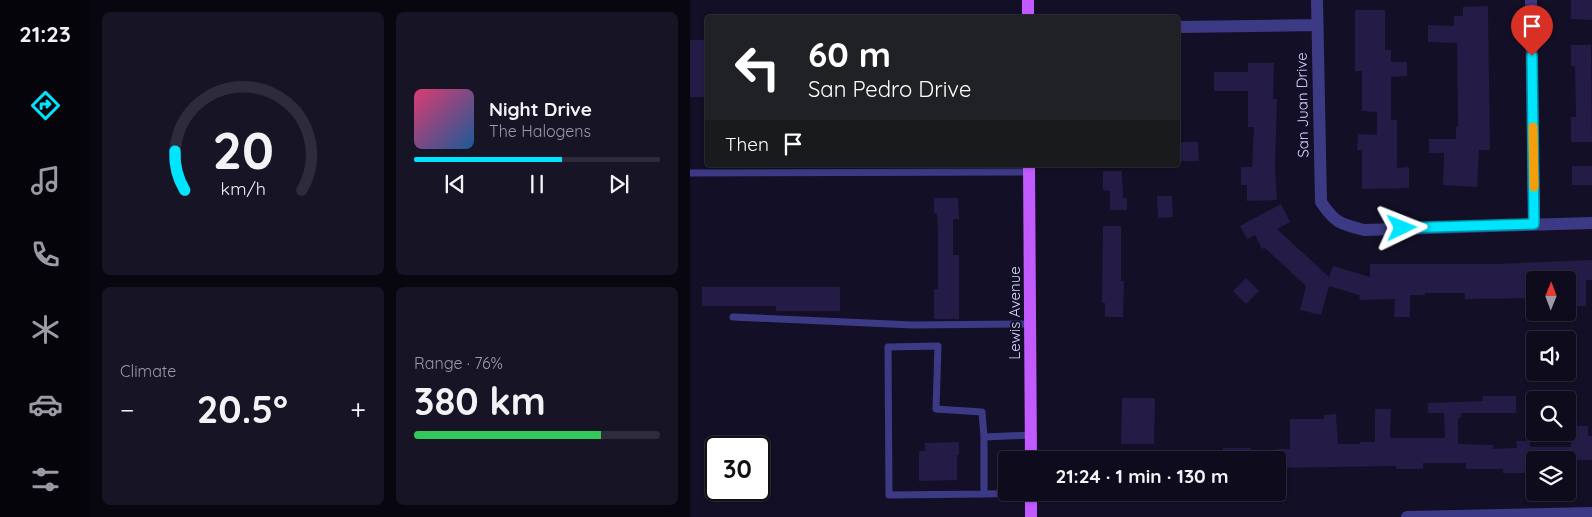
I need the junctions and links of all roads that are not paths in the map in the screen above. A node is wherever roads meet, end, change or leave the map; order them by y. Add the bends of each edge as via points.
1 (1028, 0) edge
2 (1317, 0) edge
3 (1531, 0) edge
4 (1028, 15) edge
5 (1317, 26) junction
6 (1180, 27) edge
7 (1029, 168) edge
8 (690, 174) edge
9 (1592, 223) edge
10 (1534, 224) junction
11 (733, 318) dead end
12 (1030, 324) junction
13 (1031, 436) junction
14 (984, 437) junction
15 (1031, 451) edge
16 (984, 494) junction
17 (998, 494) edge
18 (1031, 501) edge
19 (1592, 513) edge
20 (1031, 517) edge
21 (1407, 517) edge

1 - 4 main road
2 - 5 street, San Juan Drive
3 - 10 street
5 - 6 street
5 - 10 street, San Juan Drive via 1321,202 1331,218 1364,230
7 - 8 lane
7 - 12 main road, Lewis Avenue
9 - 10 street
11 - 12 lane via 913,325
12 - 13 main road, Lewis Avenue
13 - 14 lane
13 - 15 main road, Lewis Avenue
14 - 16 lane
14 - 16 lane via 982,412 936,409 938,346 888,348 889,495
16 - 17 lane
18 - 20 main road
19 - 21 street

